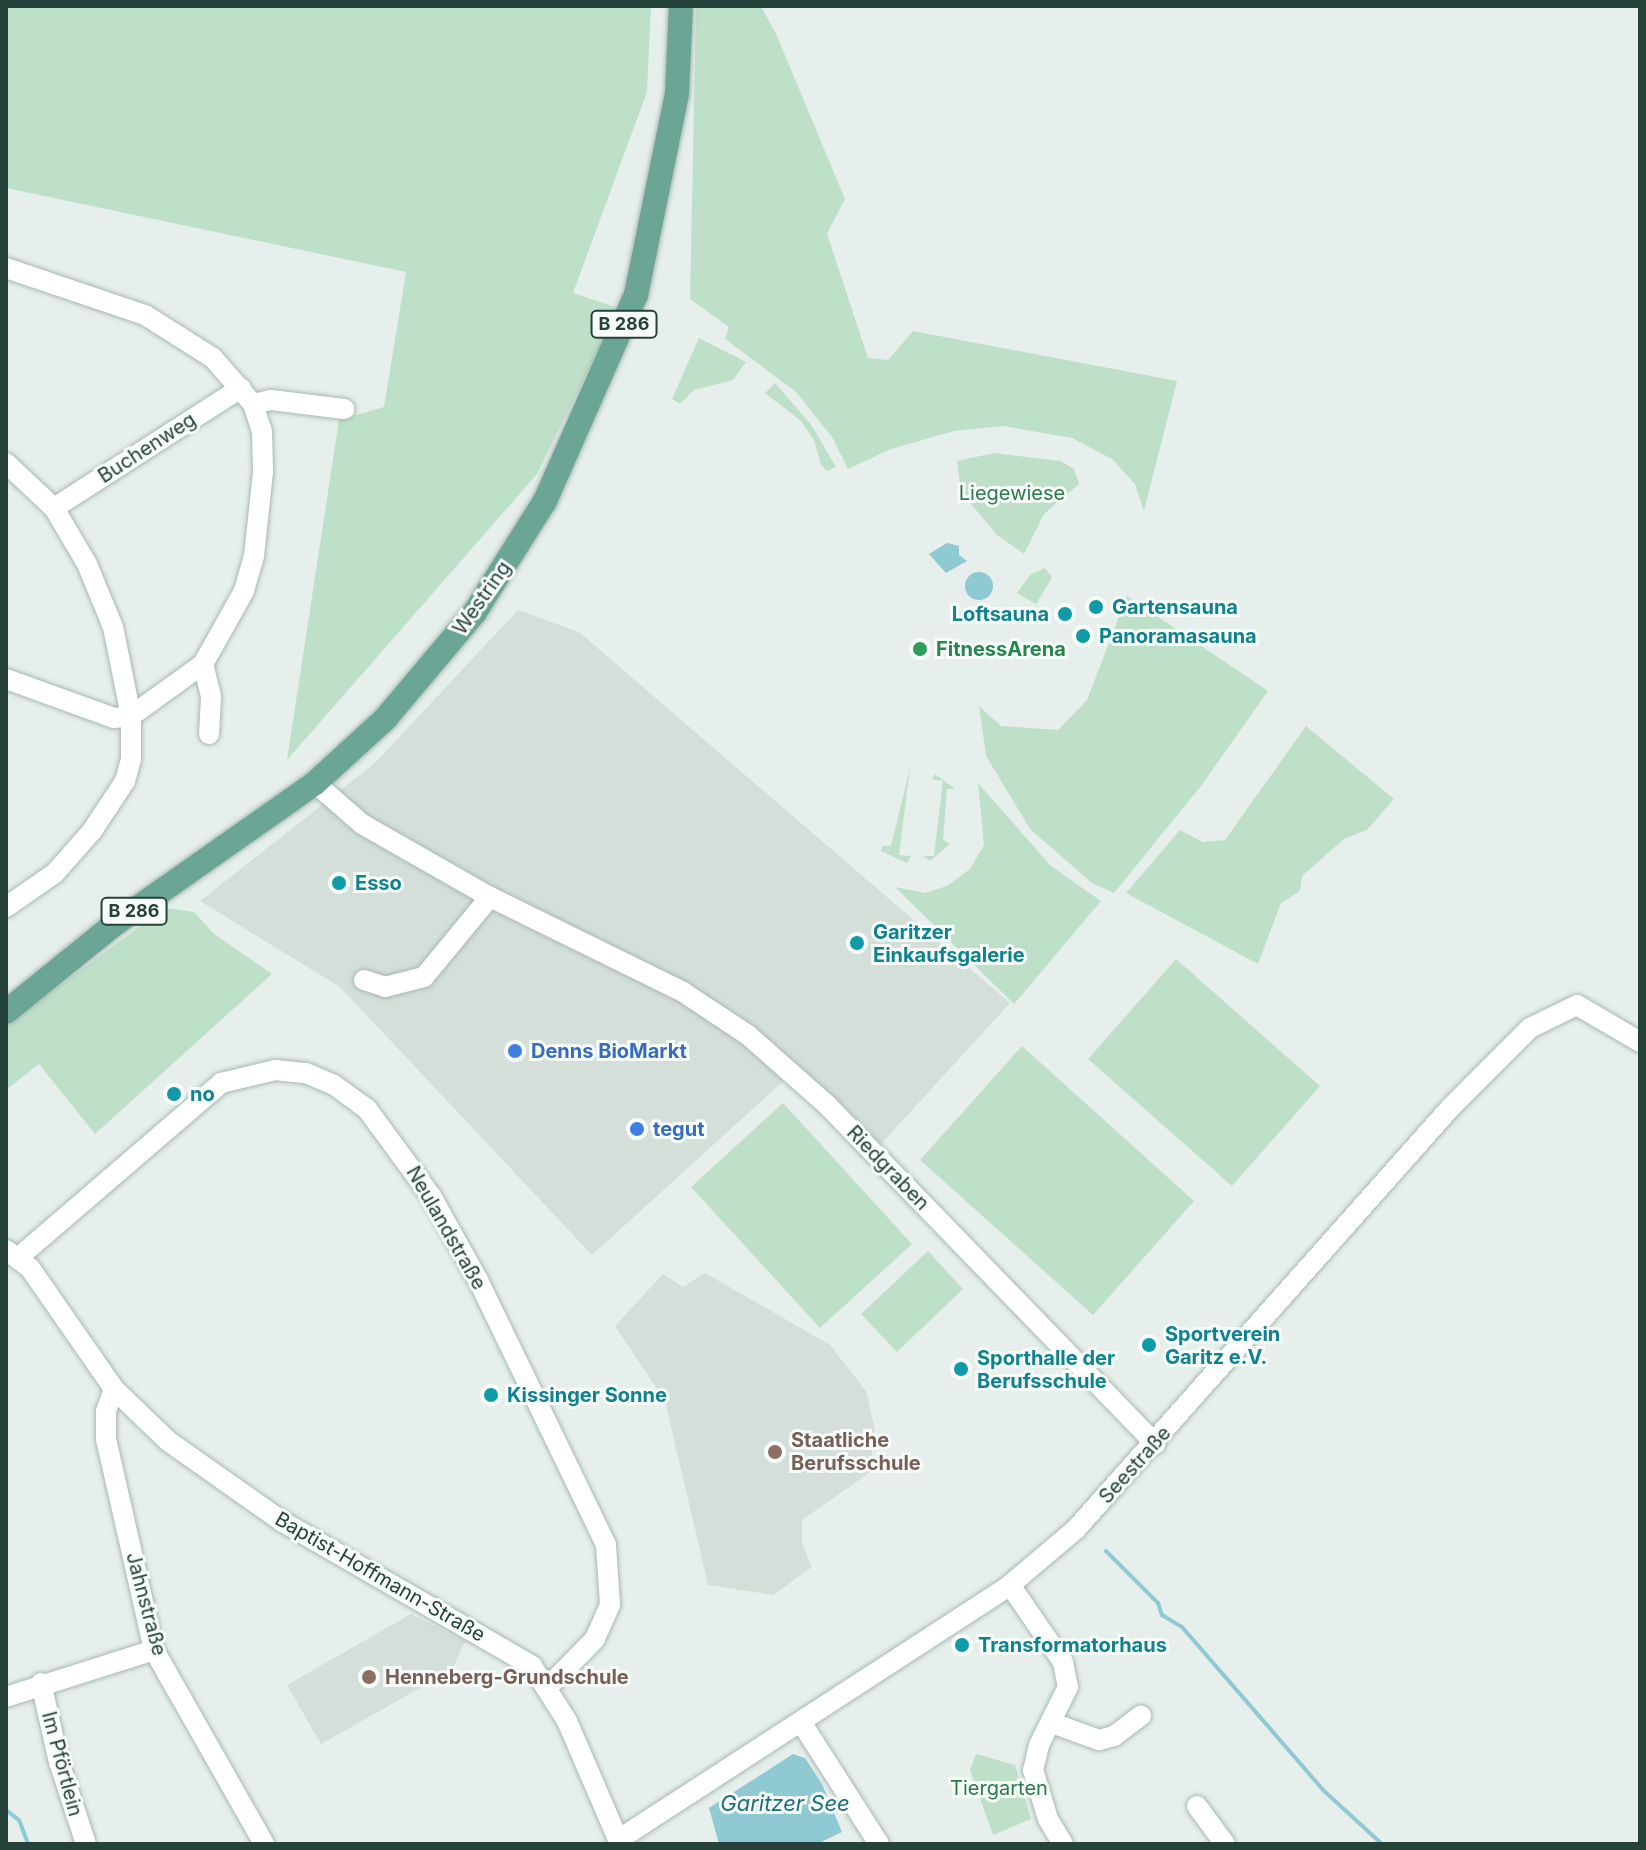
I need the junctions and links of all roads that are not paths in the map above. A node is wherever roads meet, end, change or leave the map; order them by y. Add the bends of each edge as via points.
1 (681, 6) edge
2 (6, 268) edge
3 (247, 396) junction
4 (344, 409) dead end
5 (6, 463) edge
6 (54, 508) junction
7 (203, 664) junction
8 (6, 679) edge
9 (131, 716) junction
10 (209, 734) dead end
11 (315, 783) junction
12 (490, 897) junction
13 (8, 902) edge
14 (364, 980) dead end
15 (6, 1012) edge
16 (1640, 1042) edge
17 (13, 1254) edge
18 (114, 1389) junction
19 (1155, 1444) junction
20 (1010, 1585) junction
21 (154, 1650) junction
22 (41, 1683) junction
23 (548, 1687) junction
24 (11, 1695) edge
25 (1141, 1716) dead end
26 (801, 1722) junction
27 (1052, 1723) junction
28 (1197, 1806) dead end
29 (619, 1842) edge
30 (86, 1844) edge
31 (264, 1844) edge
32 (879, 1844) edge
33 (1063, 1844) edge
34 (1225, 1844) edge

1 - 11 main road, Westring / B 286 via 669,147 636,295 577,438 545,501 475,612 385,719
2 - 3 street via 145,315 213,358
3 - 4 street
3 - 6 street, Buchenweg
3 - 7 street via 262,431 254,556 234,614
5 - 6 street
6 - 9 street via 87,564 113,627
7 - 9 street
7 - 10 street via 211,697
8 - 9 street via 95,713
9 - 13 street via 125,781 92,831 55,873
11 - 12 street, Riedgraben via 348,814
11 - 15 main road, Westring / B 286 via 116,923
12 - 14 street via 424,977 385,987
12 - 19 street, Riedgraben via 683,992 772,1054
16 - 19 street, Seestraße via 1577,1005 1530,1028 1450,1108 1250,1329
17 - 18 street, Baptist-Hoffmann-Straße
17 - 23 street, Neulandstraße via 221,1083 275,1070 306,1073 367,1109 431,1196 470,1266 606,1545 610,1605 595,1639
18 - 21 street, Jahnstraße via 106,1411 106,1439
18 - 23 street, Baptist-Hoffmann-Straße via 168,1441 270,1513 532,1666
19 - 20 street, Seestraße via 1076,1529
20 - 26 street, Seestraße
20 - 27 street via 1063,1662 1068,1687
21 - 22 street
21 - 31 street, Jahnstraße
22 - 24 street
22 - 30 street, Im Pförtlein
23 - 29 street, Baptist-Hoffmann-Straße
25 - 27 street via 1099,1740
26 - 29 street, Seestraße
26 - 32 street
27 - 33 street via 1033,1770 1048,1819
28 - 34 street

